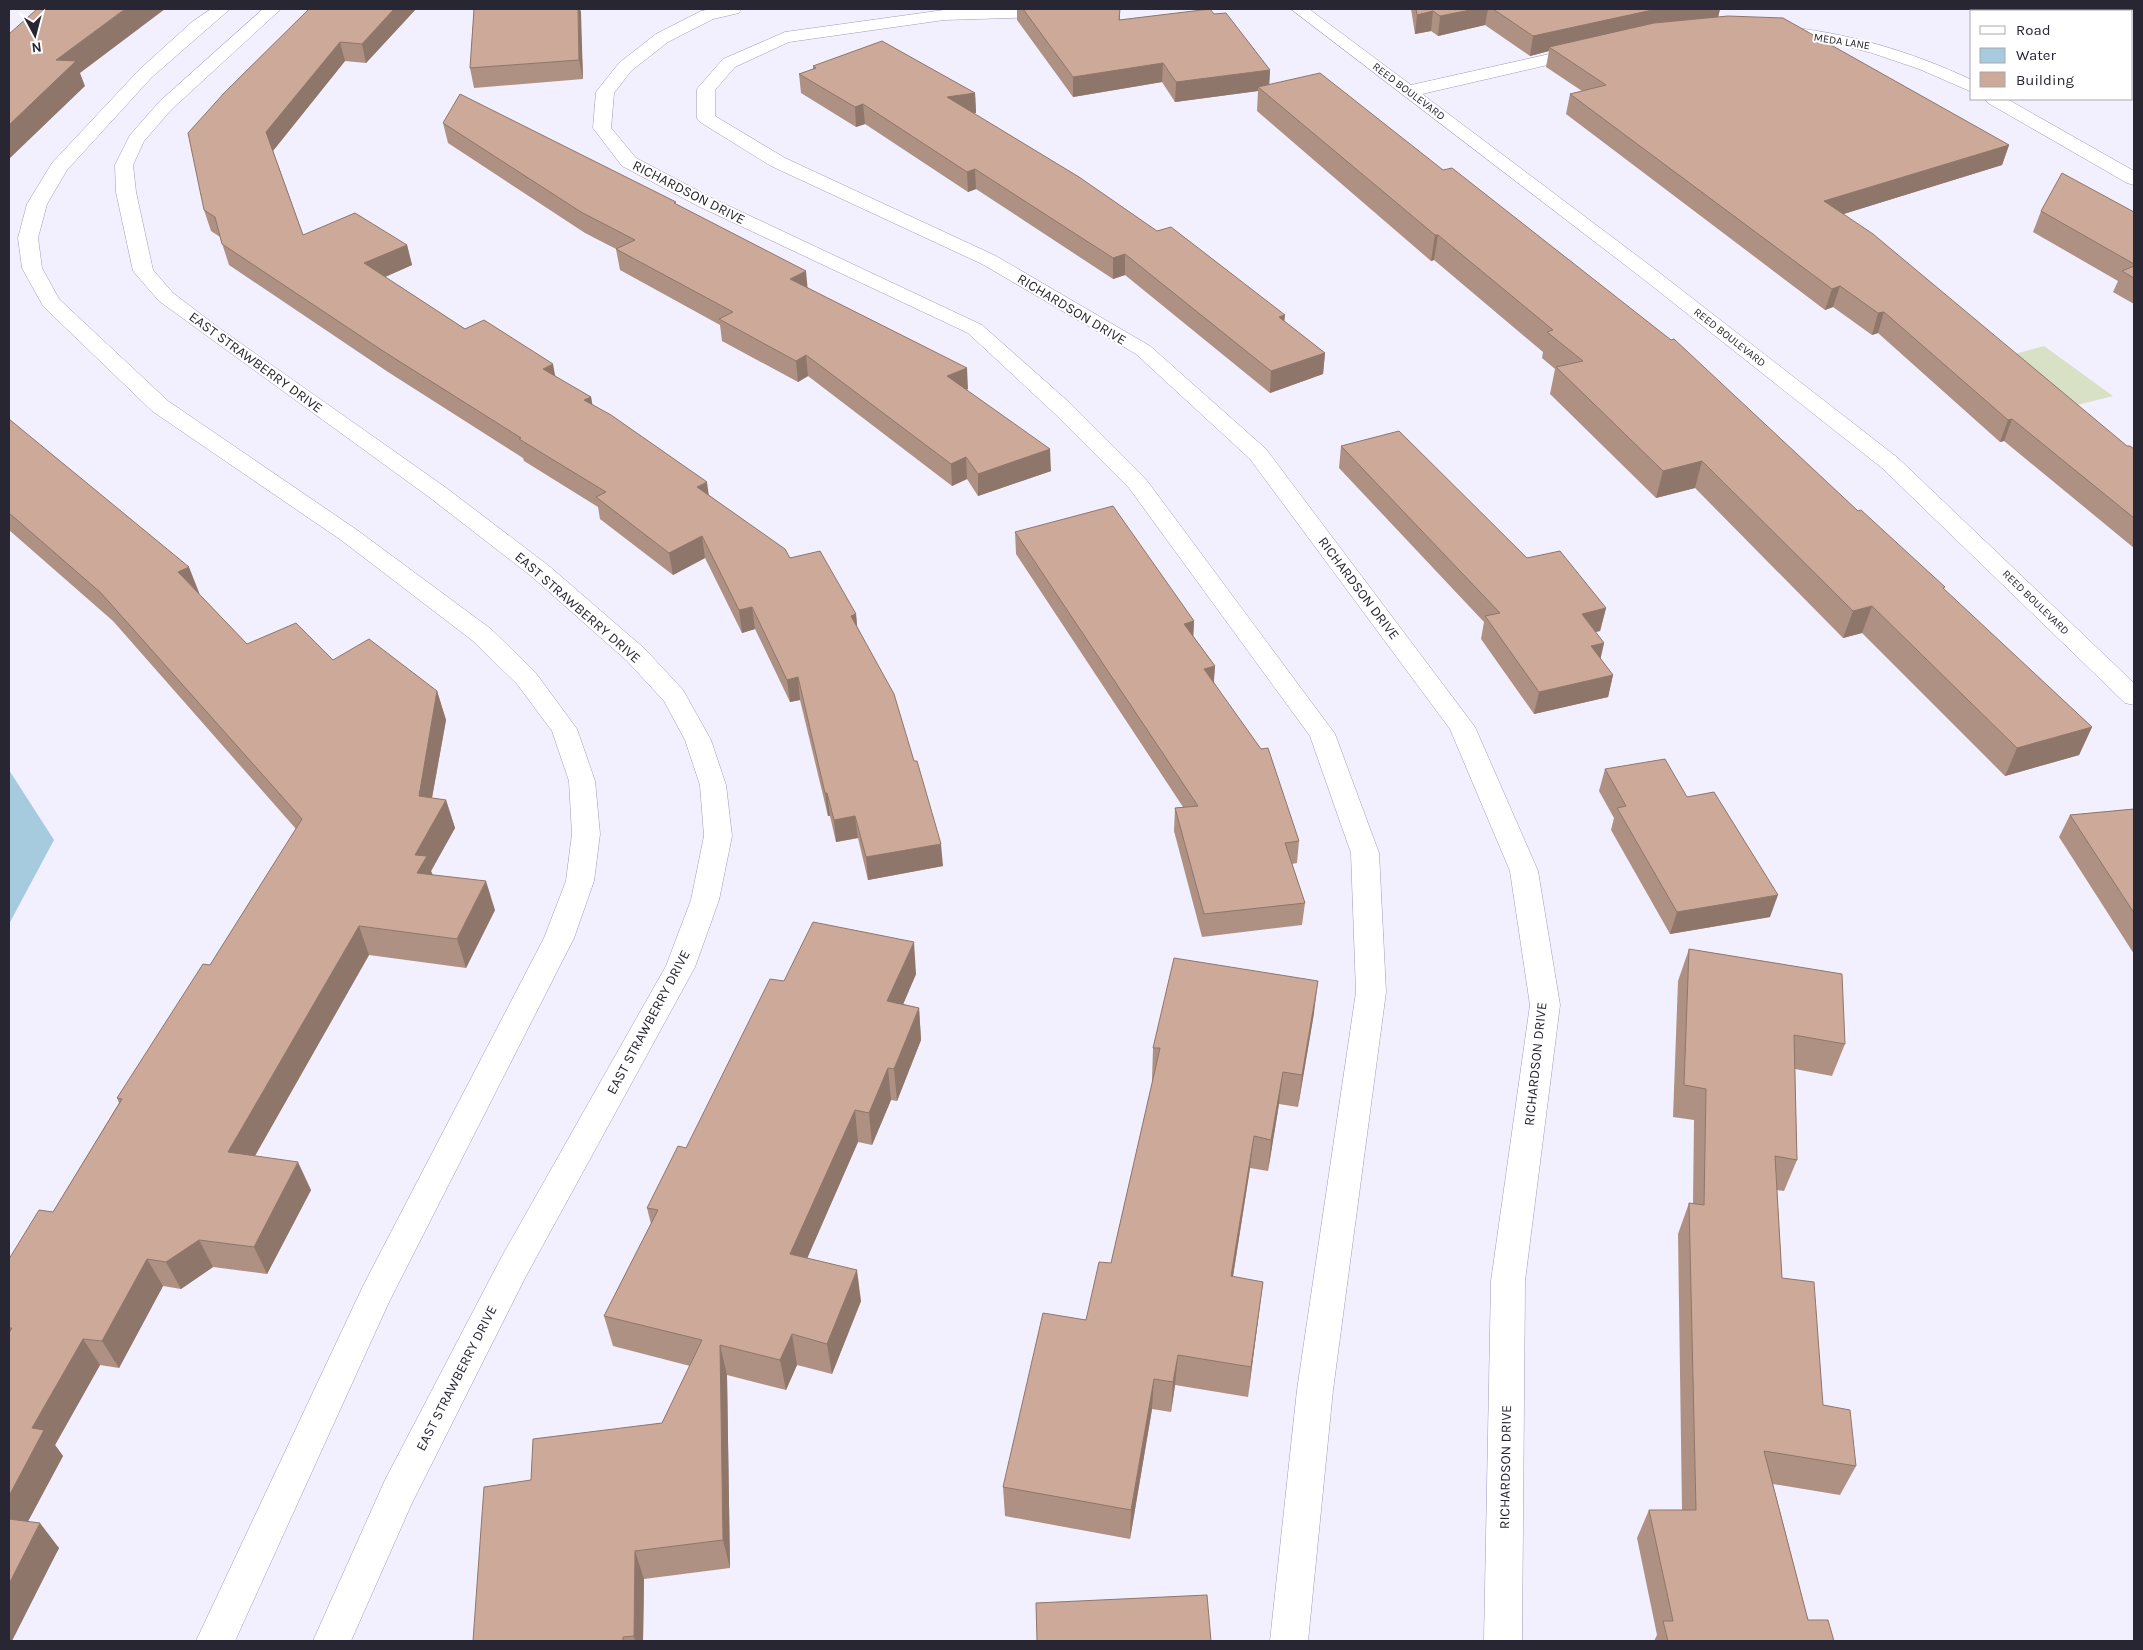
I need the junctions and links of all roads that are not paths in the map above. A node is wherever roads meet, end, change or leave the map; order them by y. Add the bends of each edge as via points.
1 (222, 9) edge
2 (273, 9) edge
3 (733, 9) edge
4 (910, 9) edge
5 (1070, 9) edge
6 (1299, 9) edge
7 (944, 15) junction
8 (1763, 30) edge
9 (1602, 46) edge
10 (1970, 86) edge
11 (1410, 91) junction
12 (1996, 100) edge
13 (2134, 179) edge
14 (2134, 697) edge
15 (215, 1641) edge
16 (332, 1641) edge
17 (1289, 1641) edge
18 (1503, 1641) edge

1 - 15 street via 198,26 146,74 60,167 37,204 28,238 32,268 50,302 160,406 349,535 482,635 526,678 564,729 582,781 586,834 580,880 559,938 375,1296
2 - 16 street, EAST STRAWBERRY DRIVE via 166,105 136,139 124,165 126,192 143,271 166,297 212,332 437,492 540,571 636,655 674,696 698,740 712,785 718,836 705,900 680,967 512,1268 398,1492
3 - 17 street, RICHARDSON DRIVE via 706,16 662,38 625,67 605,92 602,128 629,162 705,202 975,329 1062,408 1137,483 1322,734 1365,853 1371,992 1315,1390
4 - 7 street, RICHARDSON DRIVE
5 - 7 street, RICHARDSON DRIVE
6 - 11 street, REED BOULEVARD
7 - 18 street, RICHARDSON DRIVE via 785,37 729,63 706,88 706,118 778,162 989,260 1143,350 1258,454 1462,727 1524,871 1544,1005 1508,1281
8 - 10 street, MEDA LANE via 1872,45 1930,66
9 - 11 street
11 - 14 street, REED BOULEVARD via 1890,463
12 - 13 street

